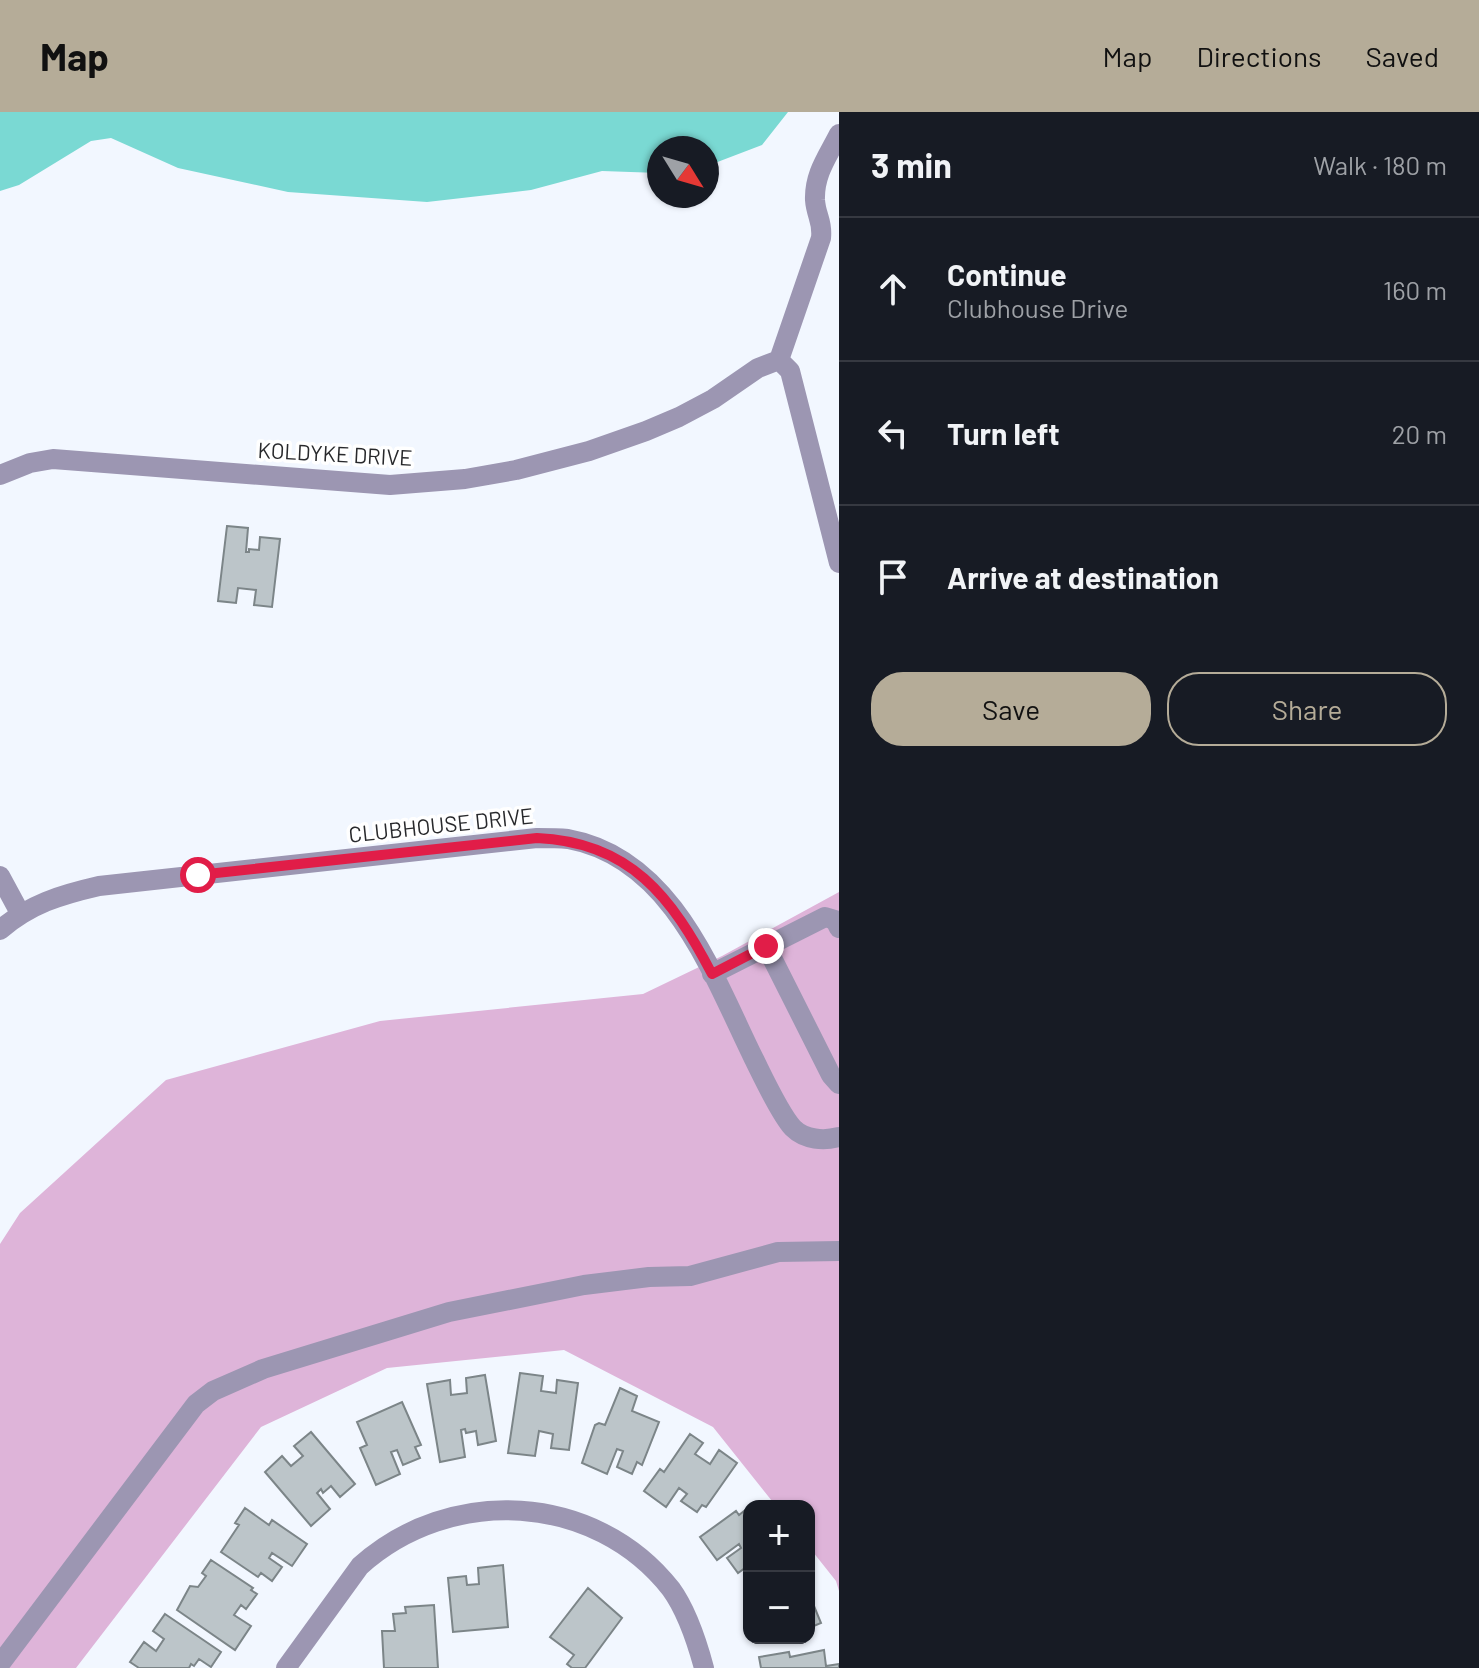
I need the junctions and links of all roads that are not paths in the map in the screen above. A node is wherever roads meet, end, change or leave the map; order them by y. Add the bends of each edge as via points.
1 (839, 134) edge
2 (779, 360) junction
3 (0, 475) edge
4 (839, 563) edge
5 (0, 876) edge
6 (20, 913) junction
7 (839, 928) edge
8 (0, 930) edge
9 (766, 946) junction
10 (712, 974) junction
11 (839, 1084) edge
12 (839, 1137) edge
13 (839, 1251) edge
14 (0, 1664) edge
15 (286, 1668) edge
16 (704, 1668) edge

1 - 2 street via 818,173 815,197 823,223 821,238
2 - 3 street, KOLDYKE DRIVE via 646,431 589,451 465,479 390,485 53,459
2 - 4 street via 790,371
5 - 6 street
6 - 8 street, CLUBHOUSE DRIVE
6 - 10 street, CLUBHOUSE DRIVE via 99,886 567,839 596,847 650,883 685,924
7 - 9 street via 825,917
9 - 10 street
9 - 11 street
10 - 12 street, CLUBHOUSE DRIVE via 792,1127 812,1138
13 - 14 street via 778,1252 690,1276 584,1285 449,1312 311,1353 213,1391 196,1404
15 - 16 street via 360,1566 389,1543 428,1523 507,1510 582,1524 642,1560 672,1591

